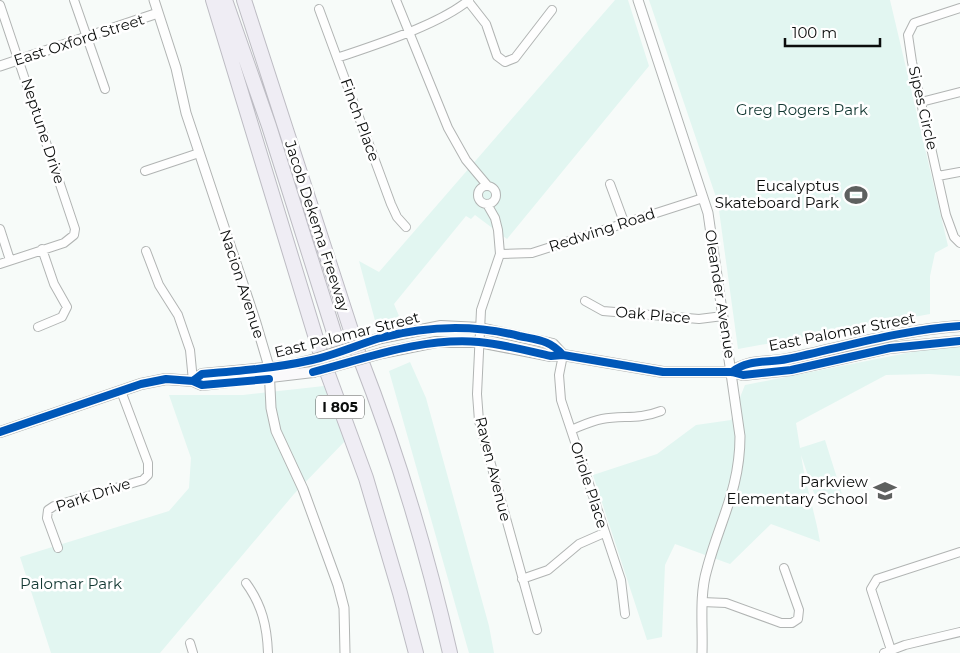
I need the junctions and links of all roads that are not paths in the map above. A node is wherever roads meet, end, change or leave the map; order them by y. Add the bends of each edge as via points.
1 (74, 0) edge
2 (154, 0) edge
3 (213, 0) edge
4 (225, 0) edge
5 (236, 0) edge
6 (244, 0) edge
7 (396, 0) edge
8 (638, 0) edge
9 (469, 1) edge
10 (0, 5) edge
11 (960, 8) edge
12 (319, 9) dead end
13 (552, 10) dead end
14 (158, 13) junction
15 (408, 31) junction
16 (87, 38) junction
17 (337, 58) junction
18 (20, 60) junction
19 (0, 66) edge
20 (105, 89) dead end
21 (960, 92) edge
22 (921, 102) junction
23 (199, 153) junction
24 (469, 165) junction
25 (146, 171) dead end
26 (960, 172) edge
27 (938, 176) junction
28 (610, 184) dead end
29 (487, 185) junction
30 (479, 190) junction
31 (703, 198) junction
32 (496, 199) junction
33 (487, 204) junction
34 (495, 218) junction
35 (624, 222) junction
36 (406, 227) dead end
37 (0, 229) edge
38 (958, 242) edge
39 (42, 249) junction
40 (146, 251) dead end
41 (500, 254) junction
42 (317, 259) junction
43 (10, 260) junction
44 (0, 264) edge
45 (585, 301) dead end
46 (723, 316) junction
47 (956, 326) edge
48 (38, 327) dead end
49 (480, 328) junction
50 (960, 341) edge
51 (479, 342) junction
52 (938, 342) junction
53 (345, 353) junction
54 (563, 354) junction
55 (268, 368) junction
56 (732, 372) junction
57 (269, 378) junction
58 (193, 381) junction
59 (122, 391) junction
60 (661, 411) dead end
61 (571, 430) junction
62 (0, 432) edge
63 (604, 533) junction
64 (58, 548) dead end
65 (960, 552) edge
66 (784, 568) dead end
67 (522, 579) junction
68 (246, 583) dead end
69 (702, 602) junction
70 (625, 614) dead end
71 (537, 630) dead end
72 (960, 632) edge
73 (190, 643) dead end
74 (888, 652) edge
75 (193, 653) edge
76 (268, 653) edge
77 (345, 653) edge
78 (416, 653) edge
79 (450, 653) edge
80 (702, 653) edge

1 - 16 street
2 - 14 street, Nacion Avenue
3 - 78 highway, I 805 via 322,358 366,478
4 - 42 highway
5 - 42 highway
6 - 79 highway, Jacob Dekema Freeway / I 805 via 359,355 383,417 435,586
7 - 15 street
8 - 31 street, Oleander Avenue
9 - 13 street via 486,24 498,58 505,62 515,58
9 - 15 street
10 - 18 street, Neptune Drive
11 - 22 street, Sipes Circle via 910,27 908,36
12 - 17 street, Finch Place
14 - 16 street, East Oxford Street
14 - 23 street, Nacion Avenue
15 - 17 street
15 - 24 street via 448,128
16 - 18 street, East Oxford Street
16 - 20 street
17 - 36 street, Finch Place via 391,204
18 - 19 street, East Oxford Street
18 - 39 street, Neptune Drive via 75,229 70,240
21 - 22 street
22 - 27 street, Sipes Circle
23 - 25 street
23 - 55 street, Nacion Avenue
24 - 29 street
24 - 30 street
26 - 27 street
27 - 38 street, Sipes Circle via 946,215
28 - 35 street
29 - 30 street
29 - 32 street via 496,190
30 - 33 street via 480,200
31 - 35 street, Redwing Road
31 - 46 street, Oleander Avenue
32 - 33 street
32 - 34 street, Raven Avenue
33 - 34 street, Raven Avenue
34 - 41 street, Raven Avenue
35 - 41 street, Redwing Road via 532,253
37 - 43 street
39 - 43 street
39 - 48 street via 54,284 67,307 62,317
40 - 58 street via 159,284 178,315 190,350
41 - 49 street, Raven Avenue via 480,310
42 - 53 highway via 346,338
43 - 44 street
45 - 46 street, Oak Place via 603,311 699,319
46 - 56 street, Oleander Avenue
47 - 52 main road via 941,334
47 - 56 main road, East Palomar Street via 899,333 785,360 741,364
49 - 51 street, Raven Avenue
49 - 53 main road, East Palomar Street, bridge via 441,326 380,338
49 - 54 main road, East Palomar Street via 553,344
50 - 52 main road, East Palomar Street
51 - 53 main road, East Palomar Street, bridge via 436,342 382,353
51 - 54 main road, East Palomar Street via 551,356
51 - 67 street, Raven Avenue via 479,421
52 - 56 main road, East Palomar Street via 890,348 791,370 743,376
53 - 55 main road, East Palomar Street, bridge
53 - 57 main road, East Palomar Street, bridge via 313,372
54 - 56 main road, East Palomar Street via 663,372
54 - 61 street, Oriole Place via 559,387
55 - 57 street, Nacion Avenue
55 - 58 main road, East Palomar Street via 202,374
56 - 69 street, Oleander Avenue via 740,461 706,570
57 - 58 main road, East Palomar Street via 202,386
57 - 77 street, Nacion Avenue via 276,430 303,489 338,585 345,615
58 - 59 main road, East Palomar Street via 166,379
59 - 62 main road, East Palomar Street
59 - 64 street, Park Drive via 148,463 148,475 142,480 48,510 47,518
60 - 61 street via 628,419 601,419
61 - 63 street, Oriole Place
63 - 67 street via 579,544 548,570
63 - 70 street, Oriole Place via 621,580
65 - 74 street via 877,579 871,589
66 - 69 street via 798,610 798,619 792,623 781,623 726,603
67 - 71 street, Raven Avenue
68 - 76 street via 261,606 268,636
69 - 80 street, Oleander Avenue
72 - 74 street
73 - 75 street

